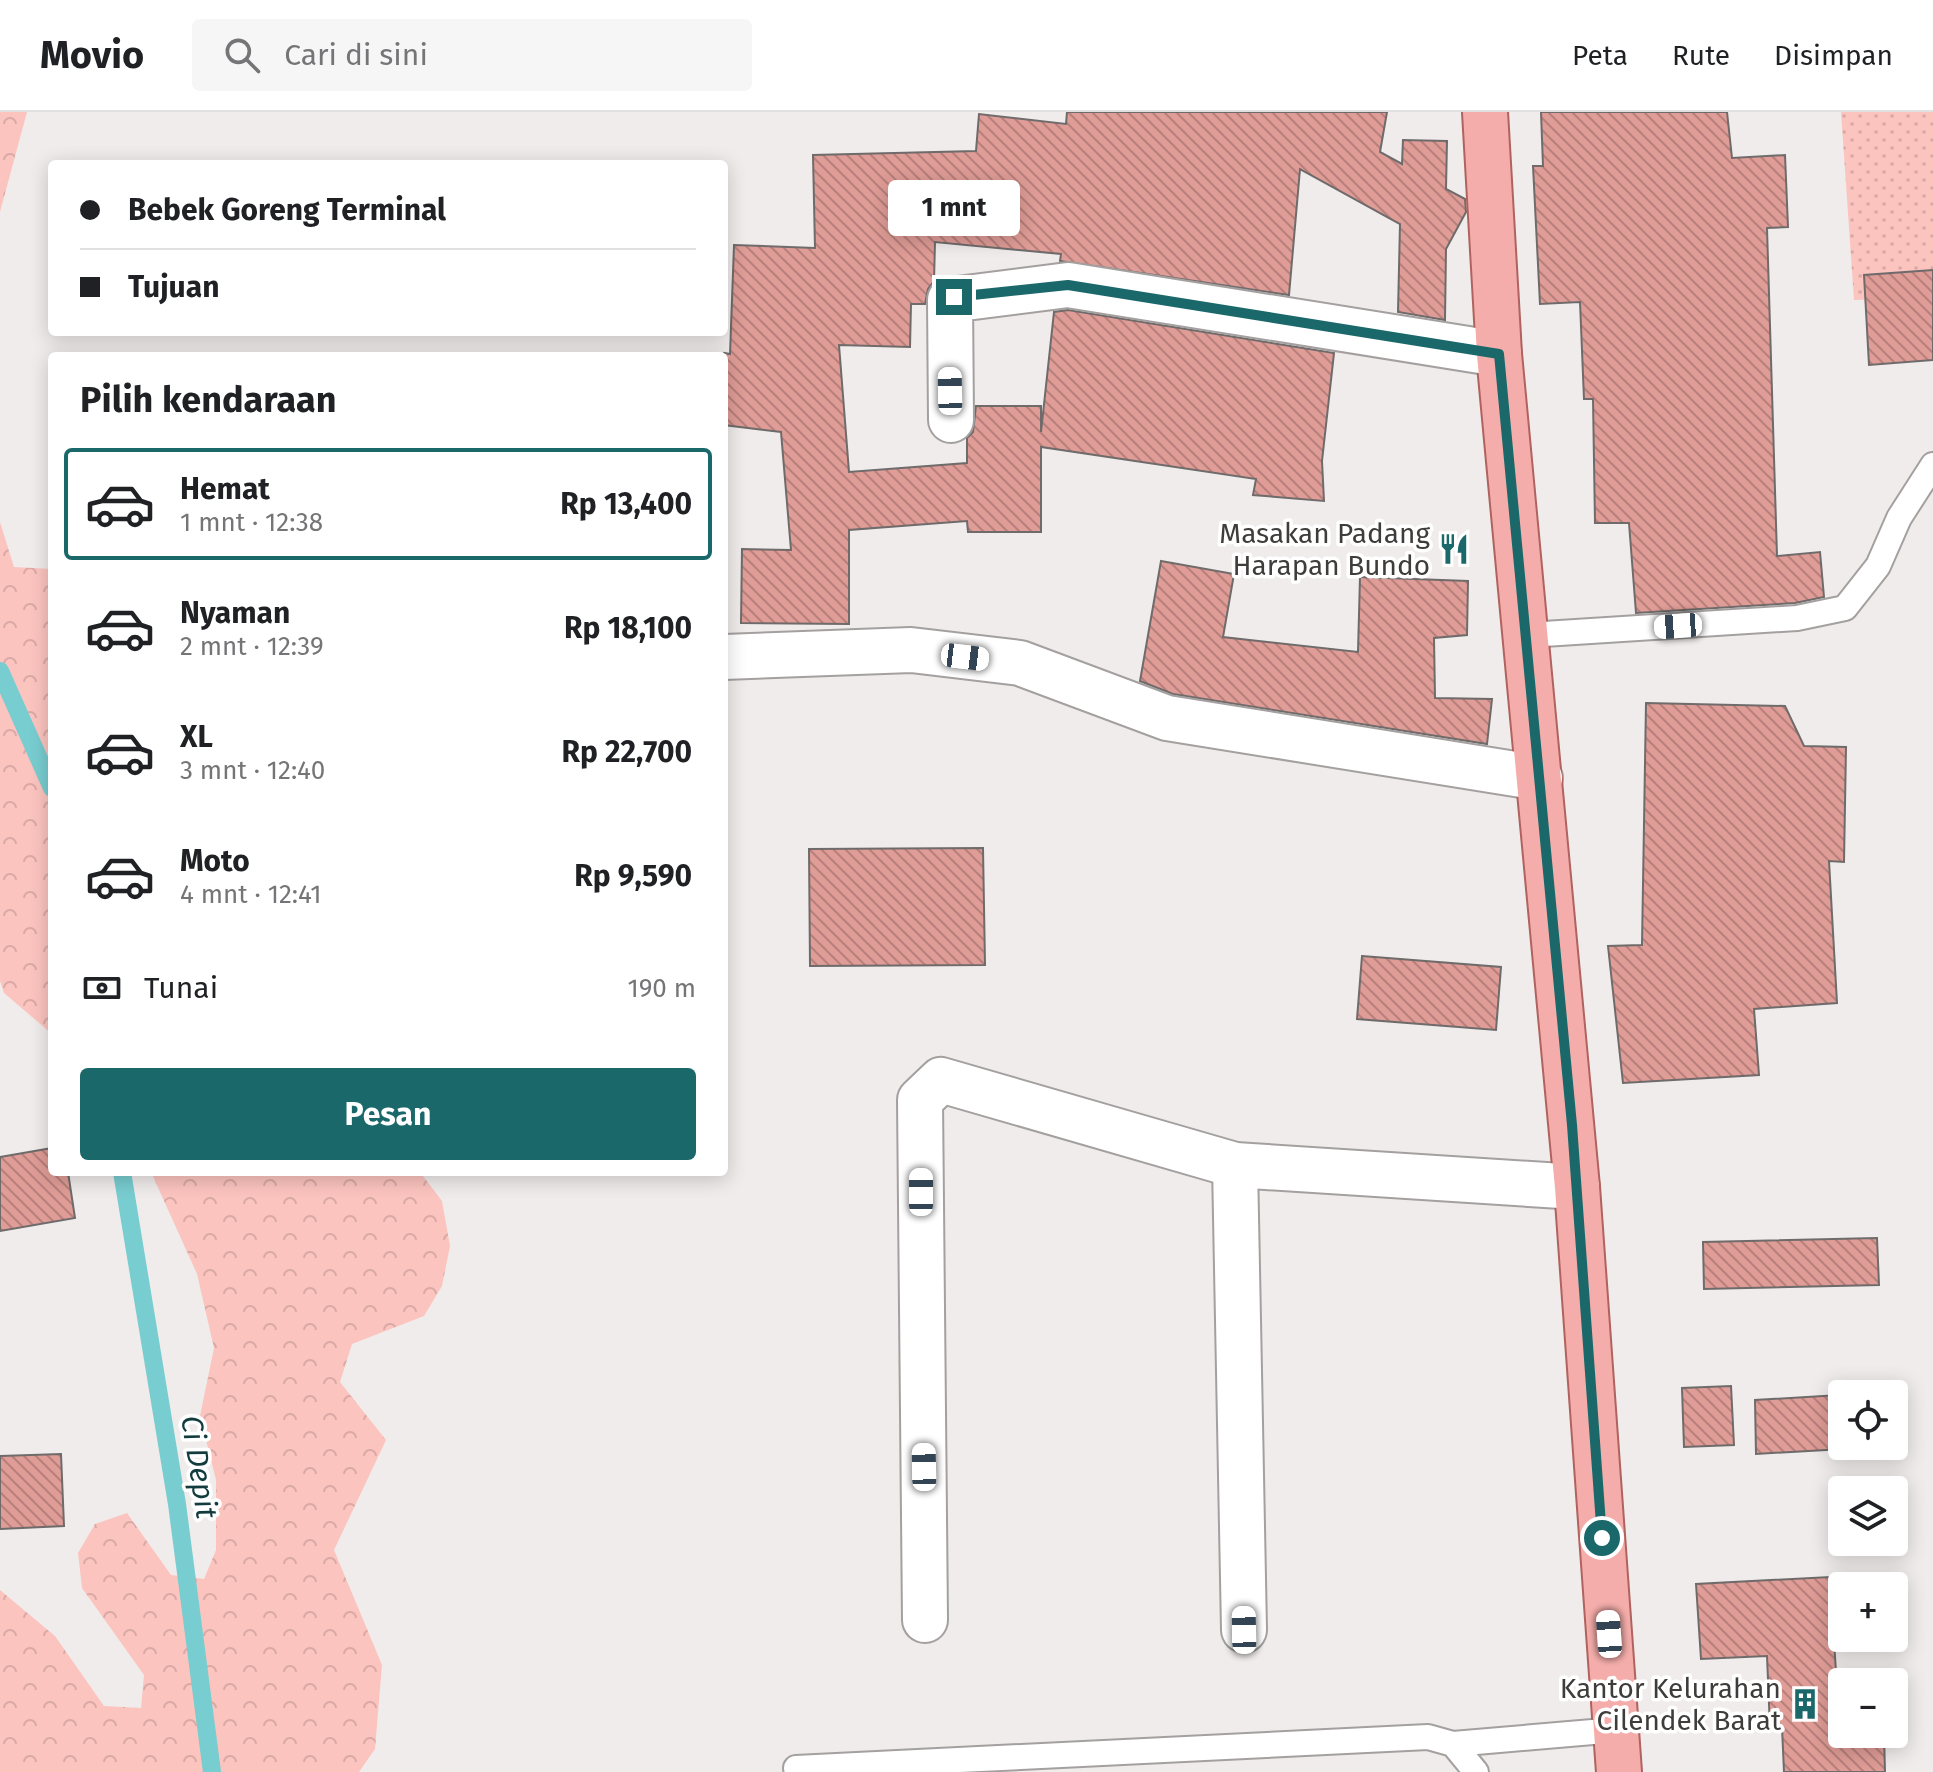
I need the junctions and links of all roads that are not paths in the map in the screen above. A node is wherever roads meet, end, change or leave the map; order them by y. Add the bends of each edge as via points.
1 (1485, 112) edge
2 (1499, 354) junction
3 (951, 420) dead end
4 (1933, 465) edge
5 (1528, 635) junction
6 (728, 657) edge
7 (1540, 778) junction
8 (1235, 1165) junction
9 (1577, 1187) junction
10 (925, 1620) dead end
11 (1244, 1630) dead end
12 (1453, 1744) junction
13 (1617, 1751) edge
14 (796, 1768) dead end
15 (1476, 1772) edge

1 - 2 main road
2 - 3 street via 1083,287 1043,286 950,300
2 - 5 main road
4 - 5 lane via 1899,518 1878,566 1845,608 1797,618
5 - 7 main road
6 - 7 street via 911,650 1020,663 1167,718
7 - 9 main road
8 - 9 street
8 - 10 street via 941,1080 920,1100
8 - 11 street
9 - 13 main road
12 - 13 lane
12 - 14 lane via 1428,1737
12 - 15 lane

